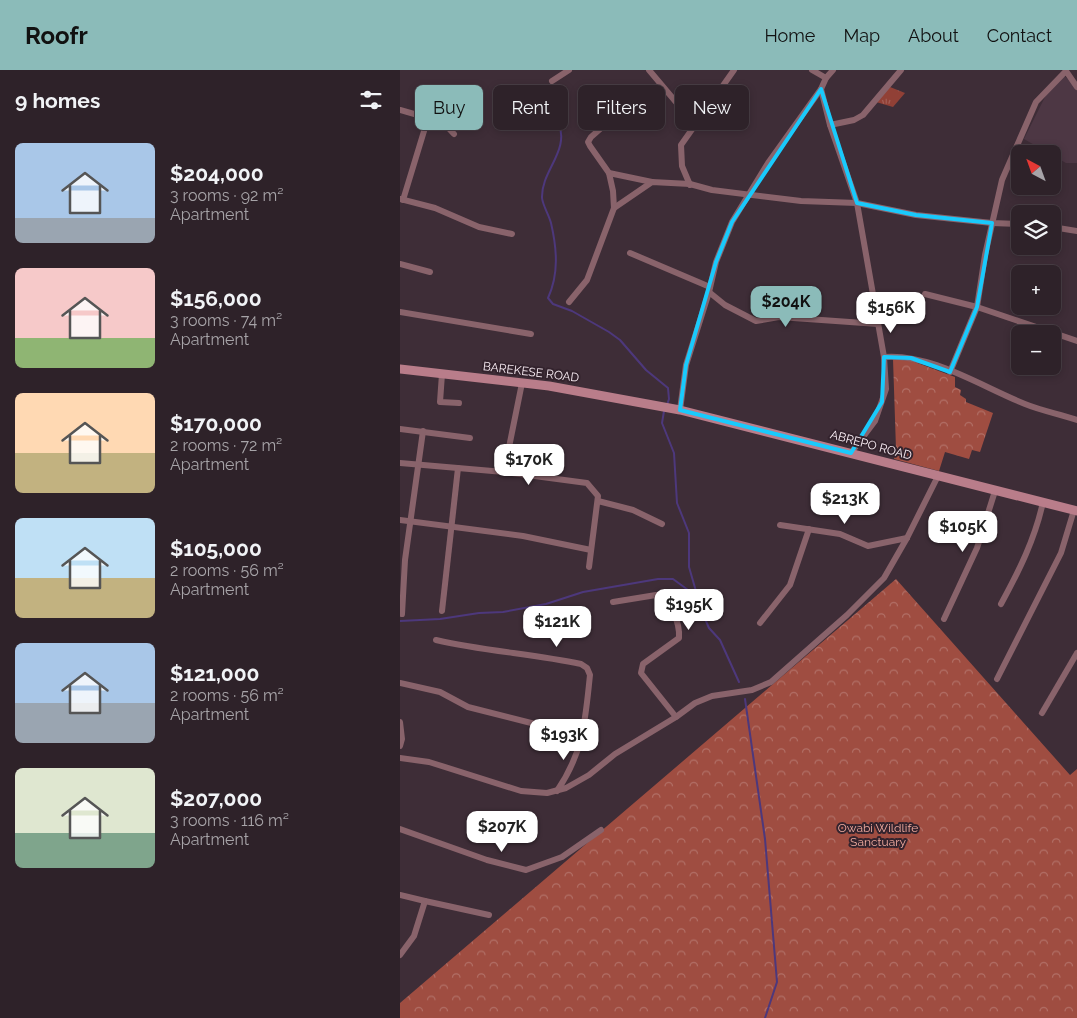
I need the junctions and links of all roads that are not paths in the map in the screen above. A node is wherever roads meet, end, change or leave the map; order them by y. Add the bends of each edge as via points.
1 (570, 70) edge
2 (649, 70) edge
3 (734, 70) edge
4 (812, 70) edge
5 (833, 70) edge
6 (901, 70) edge
7 (1066, 70) edge
8 (826, 78) junction
9 (552, 81) dead end
10 (723, 85) edge
11 (1077, 87) edge
12 (821, 88) junction
13 (675, 101) edge
14 (400, 110) edge
15 (415, 114) edge
16 (830, 125) junction
17 (424, 130) edge
18 (450, 130) edge
19 (601, 130) edge
20 (691, 130) edge
21 (454, 134) dead end
22 (609, 173) junction
23 (652, 182) junction
24 (690, 185) junction
25 (747, 195) junction
26 (401, 199) edge
27 (857, 203) junction
28 (614, 208) junction
29 (992, 223) junction
30 (1011, 224) edge
31 (1061, 228) edge
32 (1077, 231) edge
33 (512, 234) dead end
34 (630, 253) dead end
35 (400, 264) edge
36 (430, 272) dead end
37 (710, 290) junction
38 (925, 294) dead end
39 (568, 302) dead end
40 (977, 307) junction
41 (400, 312) edge
42 (878, 324) junction
43 (531, 334) dead end
44 (1077, 341) edge
45 (884, 357) junction
46 (400, 369) edge
47 (950, 372) junction
48 (442, 374) junction
49 (522, 383) junction
50 (459, 403) dead end
51 (658, 406) joint
52 (675, 409) junction
53 (1077, 420) edge
54 (400, 429) edge
55 (423, 431) junction
56 (470, 438) dead end
57 (851, 453) junction
58 (400, 463) edge
59 (417, 463) junction
60 (458, 468) junction
61 (504, 472) junction
62 (938, 476) junction
63 (995, 491) junction
64 (598, 501) junction
65 (1043, 502) junction
66 (1075, 511) edge
67 (400, 520) edge
68 (410, 520) junction
69 (662, 524) dead end
70 (450, 525) junction
71 (780, 525) dead end
72 (809, 530) junction
73 (907, 538) junction
74 (592, 550) junction
75 (589, 568) dead end
76 (613, 602) dead end
77 (1001, 604) dead end
78 (442, 611) dead end
79 (402, 614) dead end
80 (944, 619) dead end
81 (760, 623) dead end
82 (436, 640) dead end
83 (1077, 653) edge
84 (997, 679) dead end
85 (400, 683) edge
86 (1042, 713) dead end
87 (676, 717) junction
88 (400, 722) edge
89 (547, 727) dead end
90 (400, 746) edge
91 (400, 758) edge
92 (557, 791) junction
93 (400, 829) edge
94 (601, 830) dead end
95 (400, 895) edge
96 (425, 901) junction
97 (489, 915) dead end
98 (400, 955) edge

1 - 9 street
2 - 13 street
3 - 10 street
4 - 8 street
5 - 8 street
6 - 16 street via 863,115
7 - 11 street
7 - 29 street via 1030,114 1002,180
8 - 12 street
12 - 16 street
12 - 25 street
14 - 15 street
16 - 27 street
17 - 26 street
18 - 21 street
19 - 22 street via 588,142
20 - 24 street via 681,145 682,166
22 - 23 street
22 - 28 street
23 - 24 street
23 - 28 street
24 - 25 street
25 - 27 street
25 - 37 street via 716,262
26 - 33 street via 435,208 479,227
27 - 29 street via 916,215
27 - 42 street
28 - 39 street via 587,280
29 - 30 street
29 - 40 street
31 - 32 street
34 - 37 street via 646,257
35 - 36 street
37 - 42 street via 725,305 756,321 779,317
37 - 52 street
38 - 40 street
40 - 44 street
40 - 47 street
41 - 43 street
42 - 45 street
45 - 47 street via 911,358
45 - 57 street via 886,389 882,402 874,421
46 - 48 main road, BAREKESE ROAD
47 - 53 street via 1027,405
48 - 49 main road, BAREKESE ROAD
48 - 50 street via 440,402
49 - 51 main road, BAREKESE ROAD
49 - 61 street
51 - 52 main road, ABREPO ROAD
52 - 57 main road, ABREPO ROAD
54 - 55 street
55 - 56 street
55 - 59 street
57 - 62 main road, ABREPO ROAD
58 - 59 street
59 - 60 street
59 - 68 street
60 - 61 street
60 - 70 street
61 - 64 street via 587,483 598,496
62 - 63 main road, ABREPO ROAD
62 - 73 street
63 - 65 main road, ABREPO ROAD
63 - 80 street via 977,548
64 - 69 street via 634,510
64 - 74 street
65 - 66 main road, ABREPO ROAD
65 - 77 street via 1037,529
66 - 84 street via 1061,553
67 - 68 street
68 - 70 street
68 - 79 street
70 - 74 street
70 - 78 street
71 - 72 street
72 - 73 street via 840,534 868,546
72 - 81 street via 790,585
73 - 87 street via 884,578 865,599 771,682 752,690 695,703
74 - 75 street
76 - 87 street via 656,595 670,604 679,638 642,664 641,673
82 - 92 street via 476,650 531,654 587,668 590,675 583,737 572,769
83 - 86 street
85 - 89 street via 440,692 468,706
87 - 92 street via 615,754 589,775
88 - 90 street
91 - 92 street via 437,764 521,791 547,794
93 - 94 street via 487,860 526,870 562,857
95 - 96 street
96 - 97 street
96 - 98 street via 414,936

